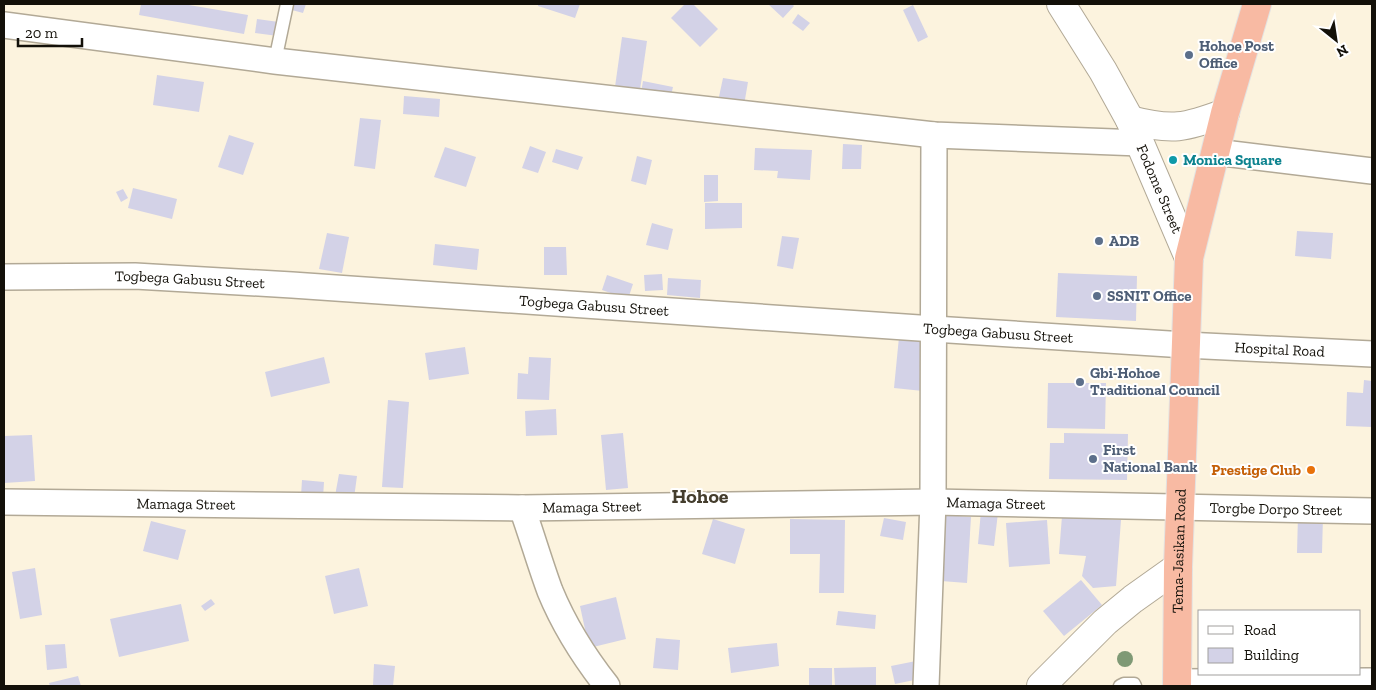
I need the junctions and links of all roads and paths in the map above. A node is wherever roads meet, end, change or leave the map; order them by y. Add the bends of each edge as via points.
1 (286, 4) edge
2 (1060, 4) edge
3 (1257, 4) edge
4 (4, 25) edge
5 (275, 61) junction
6 (1225, 113) junction
7 (1135, 132) junction
8 (934, 136) junction
9 (1215, 152) junction
10 (1372, 171) edge
11 (1189, 258) junction
12 (4, 277) edge
13 (934, 329) junction
14 (1185, 345) junction
15 (1372, 354) edge
16 (4, 502) edge
17 (933, 502) junction
18 (522, 508) junction
19 (1180, 508) junction
20 (1372, 511) edge
21 (1178, 567) junction
22 (1372, 681) edge
23 (1177, 684) edge
24 (607, 686) edge
25 (926, 686) edge
26 (1041, 686) edge
27 (1120, 686) edge
28 (1135, 686) edge

1 - 5 lane
2 - 7 street, Fodome Street via 1103,72
3 - 6 highway, Tema-Jasikan Road
4 - 5 street
5 - 8 street
6 - 7 street, Fodome Street via 1194,125 1175,128 1153,126
6 - 9 highway, Tema-Jasikan Road
7 - 8 street
7 - 11 street, Fodome Street
8 - 13 street
9 - 10 street
9 - 11 highway, Tema-Jasikan Road
11 - 14 highway, Tema-Jasikan Road
12 - 13 street, Togbega Gabusu Street via 135,276 292,284
13 - 14 street, Togbega Gabusu Street
13 - 17 street
14 - 15 street, Hospital Road
14 - 19 highway, Tema-Jasikan Road
16 - 18 street, Mamaga Street
17 - 18 street, Mamaga Street
17 - 19 street, Mamaga Street
17 - 25 street
18 - 24 street via 551,593 571,632
19 - 20 street, Torgbe Dorpo Street
19 - 21 highway, Tema-Jasikan Road
21 - 23 highway, Tema-Jasikan Road
21 - 26 street via 1105,622
22 - 23 street
27 - 28 lane

